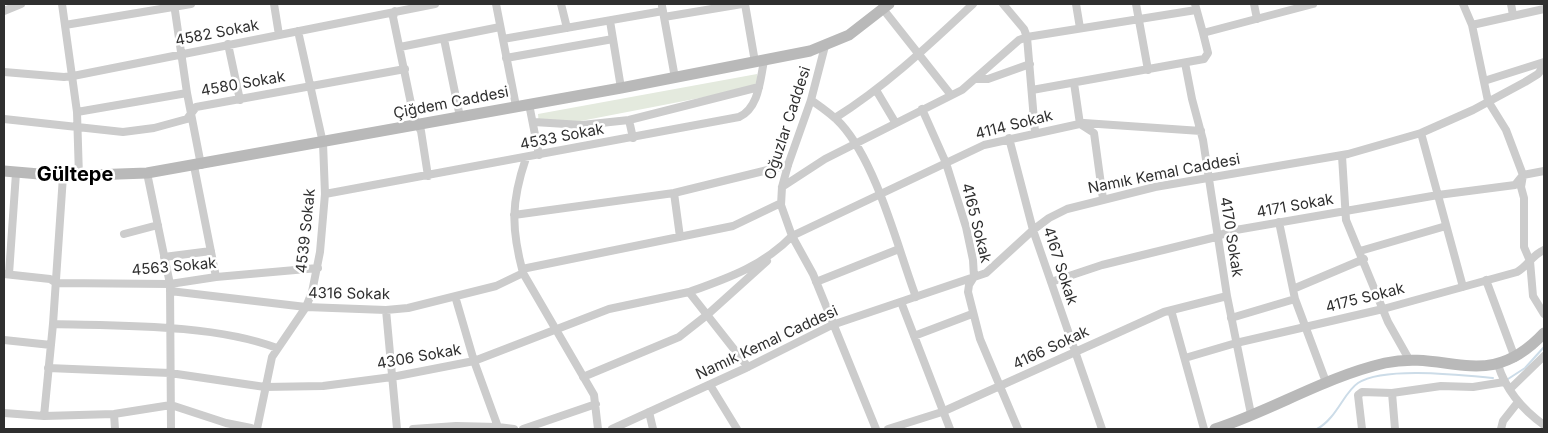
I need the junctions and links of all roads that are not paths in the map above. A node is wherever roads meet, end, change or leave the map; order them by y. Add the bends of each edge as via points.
1 (21, 4) edge
2 (62, 4) edge
3 (190, 4) edge
4 (274, 4) edge
5 (435, 4) edge
6 (496, 4) edge
7 (561, 4) edge
8 (744, 4) edge
9 (973, 4) edge
10 (1004, 4) edge
11 (1076, 4) edge
12 (1136, 4) edge
13 (1254, 4) edge
14 (1310, 4) edge
15 (1463, 4) edge
16 (1511, 4) edge
17 (174, 5) edge
18 (886, 6) edge
19 (1195, 7) edge
20 (1544, 9) edge
21 (4, 11) edge
22 (663, 11) junction
23 (395, 12) junction
24 (1513, 15) junction
25 (1138, 19) junction
26 (1257, 19) junction
27 (610, 20) junction
28 (65, 25) junction
29 (1472, 25) junction
30 (500, 27) junction
31 (567, 28) junction
32 (1080, 28) junction
33 (298, 31) junction
34 (1203, 34) junction
35 (278, 35) junction
36 (1027, 36) junction
37 (444, 39) junction
38 (503, 39) junction
39 (613, 39) junction
40 (228, 44) junction
41 (826, 46) junction
42 (400, 47) junction
43 (181, 54) junction
44 (920, 54) junction
45 (506, 58) junction
46 (760, 61) junction
47 (1544, 62) edge
48 (1185, 63) junction
49 (1030, 64) junction
50 (1544, 66) edge
51 (405, 68) junction
52 (1148, 70) junction
53 (4, 72) edge
54 (73, 76) junction
55 (674, 78) junction
56 (975, 79) junction
57 (1484, 81) junction
58 (1074, 83) junction
59 (311, 87) junction
60 (759, 87) junction
61 (621, 88) junction
62 (876, 90) junction
63 (1032, 90) junction
64 (187, 93) junction
65 (951, 95) junction
66 (240, 100) junction
67 (811, 100) junction
68 (1488, 101) junction
69 (529, 104) junction
70 (516, 106) junction
71 (922, 110) junction
72 (78, 112) junction
73 (191, 112) junction
74 (460, 117) junction
75 (835, 118) junction
76 (4, 119) edge
77 (629, 120) junction
78 (534, 122) junction
79 (895, 122) junction
80 (418, 124) junction
81 (1080, 124) junction
82 (78, 126) junction
83 (1201, 131) junction
84 (1035, 132) junction
85 (1421, 133) junction
86 (633, 138) junction
87 (1009, 138) junction
88 (322, 143) junction
89 (855, 144) junction
90 (539, 155) junction
91 (1342, 156) junction
92 (526, 158) junction
93 (946, 163) junction
94 (198, 165) junction
95 (788, 165) junction
96 (4, 171) edge
97 (1544, 171) edge
98 (16, 173) junction
99 (147, 173) junction
100 (1523, 174) junction
101 (63, 176) junction
102 (428, 176) junction
103 (79, 177) junction
104 (1209, 178) junction
105 (782, 187) junction
106 (674, 193) junction
107 (325, 194) junction
108 (879, 194) junction
109 (1438, 195) junction
110 (1103, 199) junction
111 (781, 203) junction
112 (1346, 210) junction
113 (514, 214) junction
114 (1279, 222) junction
115 (158, 226) junction
116 (1446, 226) junction
117 (1034, 230) junction
118 (124, 234) dead end
119 (680, 236) junction
120 (792, 236) junction
121 (1216, 237) junction
122 (899, 249) junction
123 (1544, 250) edge
124 (211, 251) junction
125 (775, 253) junction
126 (1362, 255) junction
127 (164, 257) junction
128 (1530, 261) junction
129 (318, 268) junction
130 (522, 271) junction
131 (6, 274) edge
132 (216, 277) junction
133 (974, 277) junction
134 (1486, 280) junction
135 (816, 282) junction
136 (1051, 282) junction
137 (56, 283) junction
138 (1463, 286) junction
139 (170, 288) junction
140 (1293, 289) junction
141 (690, 292) junction
142 (455, 296) junction
143 (1227, 296) junction
144 (916, 297) junction
145 (1295, 299) junction
146 (902, 302) junction
147 (306, 308) junction
148 (1383, 309) junction
149 (386, 310) junction
150 (1171, 310) junction
151 (972, 314) junction
152 (1544, 314) edge
153 (707, 315) junction
154 (1231, 318) junction
155 (53, 324) junction
156 (832, 325) junction
157 (1307, 326) junction
158 (171, 328) junction
159 (555, 329) junction
160 (1544, 333) edge
161 (914, 336) junction
162 (4, 340) edge
163 (1236, 343) junction
164 (51, 345) junction
165 (277, 348) junction
166 (1074, 351) junction
167 (1544, 356) edge
168 (1185, 358) junction
169 (1515, 358) junction
170 (474, 361) junction
171 (1410, 361) junction
172 (1498, 365) junction
173 (748, 367) junction
174 (48, 368) junction
175 (170, 373) junction
176 (392, 377) junction
177 (583, 377) junction
178 (1326, 382) junction
179 (1504, 382) junction
180 (710, 385) junction
181 (265, 387) junction
182 (999, 387) junction
183 (1510, 389) junction
184 (1392, 393) junction
185 (1518, 402) junction
186 (170, 404) junction
187 (596, 404) junction
188 (649, 412) junction
189 (942, 412) junction
190 (4, 413) edge
191 (114, 414) junction
192 (1251, 414) junction
193 (44, 416) junction
194 (1544, 425) edge
195 (498, 427) junction
196 (115, 429) edge
197 (171, 429) edge
198 (228, 429) edge
199 (256, 429) edge
200 (397, 429) edge
201 (413, 429) edge
202 (514, 429) edge
203 (523, 429) edge
204 (598, 429) edge
205 (612, 429) edge
206 (653, 429) edge
207 (737, 429) edge
208 (876, 429) edge
209 (888, 429) edge
210 (950, 429) edge
211 (1018, 429) edge
212 (1102, 429) edge
213 (1204, 429) edge
214 (1215, 429) edge
215 (1362, 429) edge
216 (1394, 429) edge
217 (1500, 429) edge

1 - 21 street
2 - 28 street
3 - 17 street
4 - 35 street
5 - 23 street, 4582 Sokak
6 - 30 street
7 - 31 street
8 - 22 street
8 - 46 street
9 - 44 street
10 - 36 street
11 - 32 street
12 - 25 street
13 - 26 street
14 - 26 street
15 - 29 street
16 - 24 street
17 - 28 street
17 - 43 street
18 - 41 street, Çiğdem Caddesi via 860,28
18 - 44 street
19 - 25 street
19 - 34 street
20 - 24 street
22 - 27 street
22 - 55 street
23 - 33 street, 4582 Sokak
23 - 42 street
24 - 29 street
25 - 32 street
25 - 52 street
26 - 34 street
27 - 31 street
27 - 39 street
28 - 54 street
29 - 57 street
30 - 37 street
30 - 38 street
31 - 38 street
32 - 36 street
33 - 35 street, 4582 Sokak
33 - 59 street, 4539 Sokak
34 - 48 street via 1208,56
35 - 40 street, 4582 Sokak
36 - 49 street
36 - 56 street
37 - 42 street
37 - 74 street
38 - 45 street
39 - 45 street
39 - 61 street
40 - 43 street, 4582 Sokak
40 - 66 street
41 - 46 street, Çiğdem Caddesi
41 - 67 street, Oğuzlar Caddesi
42 - 51 street
43 - 54 street, 4582 Sokak
43 - 64 street
44 - 62 street
44 - 65 street
45 - 70 street
46 - 55 street, Çiğdem Caddesi
46 - 60 street, 4533 Sokak
47 - 57 street
48 - 52 street
48 - 83 street, 4170 Sokak
49 - 56 street via 988,79
49 - 63 street
50 - 68 street, Namık Kemal Caddesi via 1538,74
51 - 59 street, 4580 Sokak
51 - 80 street via 414,118
52 - 58 street
53 - 54 street, 4582 Sokak
54 - 72 street
55 - 61 street, Çiğdem Caddesi
56 - 65 street
57 - 68 street
58 - 63 street
58 - 81 street
59 - 66 street, 4580 Sokak
59 - 88 street, 4539 Sokak
60 - 77 street
60 - 86 street, 4533 Sokak via 753,105 739,117
61 - 69 street, Çiğdem Caddesi
62 - 75 street
62 - 79 street
63 - 84 street
64 - 72 street
64 - 73 street
65 - 71 street
66 - 73 street, 4580 Sokak via 196,107
67 - 75 street
67 - 95 street, Oğuzlar Caddesi
68 - 85 street, Namık Kemal Caddesi
68 - 100 street via 1506,130
69 - 70 street, Çiğdem Caddesi
69 - 78 street
70 - 74 street, Çiğdem Caddesi
71 - 79 street
71 - 93 street, 4165 Sokak
72 - 82 street
73 - 82 street, 4580 Sokak via 187,119 123,132 88,130
73 - 94 street
74 - 80 street, Çiğdem Caddesi
75 - 89 street
76 - 82 street, 4580 Sokak
77 - 78 street via 582,125
77 - 86 street
78 - 90 street
79 - 89 street
80 - 88 street, Çiğdem Caddesi
80 - 102 street
81 - 83 street, 4114 Sokak
81 - 84 street, 4114 Sokak
81 - 110 street via 1094,133
82 - 103 street
83 - 104 street, 4170 Sokak
84 - 87 street, 4114 Sokak
85 - 91 street, Namık Kemal Caddesi
85 - 109 street
86 - 90 street, 4533 Sokak
87 - 93 street, 4114 Sokak via 984,145
87 - 117 street, 4167 Sokak
88 - 94 street, Çiğdem Caddesi
88 - 107 street, 4539 Sokak
89 - 105 street
89 - 108 street
90 - 92 street, 4533 Sokak
91 - 104 street, Namık Kemal Caddesi
91 - 112 street
92 - 102 street, 4533 Sokak
92 - 113 street via 516,186
93 - 108 street, 4114 Sokak
93 - 133 street, 4165 Sokak via 966,227
94 - 99 street, Çiğdem Caddesi
94 - 124 street
95 - 105 street, Oğuzlar Caddesi
95 - 106 street
96 - 98 street, Çiğdem Caddesi
97 - 100 street, 4171 Sokak
98 - 101 street, Çiğdem Caddesi
98 - 131 street
99 - 103 street, Çiğdem Caddesi
99 - 115 street
100 - 109 street, 4171 Sokak via 1514,184
100 - 128 street via 1524,248
101 - 103 street, Çiğdem Caddesi
101 - 137 street
102 - 107 street, 4533 Sokak
104 - 110 street, Namık Kemal Caddesi
104 - 121 street, 4170 Sokak
105 - 111 street, Oğuzlar Caddesi
106 - 113 street
106 - 119 street
107 - 129 street, 4539 Sokak
108 - 120 street, 4114 Sokak
108 - 122 street
109 - 112 street, 4171 Sokak
109 - 116 street
110 - 117 street, Namık Kemal Caddesi via 1058,212
111 - 119 street, 4316 Sokak via 733,226
111 - 120 street, Oğuzlar Caddesi
112 - 114 street, 4171 Sokak
112 - 126 street via 1346,220
113 - 130 street
114 - 121 street, 4171 Sokak via 1230,231
114 - 140 street
115 - 118 street
115 - 127 street
116 - 126 street
116 - 138 street
117 - 133 street, Namık Kemal Caddesi via 986,273
117 - 136 street, 4167 Sokak
119 - 130 street, 4316 Sokak
120 - 125 street, 4114 Sokak
120 - 135 street, Oğuzlar Caddesi
121 - 136 street, 4171 Sokak via 1102,265
121 - 143 street, 4170 Sokak
122 - 135 street
122 - 144 street
123 - 128 street, 4175 Sokak
124 - 127 street
124 - 132 street
125 - 141 street, 4306 Sokak via 732,276
125 - 153 street
126 - 140 street
126 - 148 street
127 - 139 street
128 - 134 street, 4175 Sokak via 1517,272
128 - 152 street via 1534,296
129 - 132 street, 4563 Sokak
129 - 147 street, 4539 Sokak
130 - 142 street, 4316 Sokak via 496,286
130 - 159 street
131 - 137 street, 4563 Sokak via 50,279
132 - 139 street, 4563 Sokak
133 - 144 street, Namık Kemal Caddesi
133 - 151 street, 4165 Sokak via 968,292
134 - 138 street, 4175 Sokak
134 - 169 street
135 - 156 street, Oğuzlar Caddesi
136 - 166 street, 4167 Sokak
137 - 139 street, 4563 Sokak
137 - 155 street
138 - 148 street, 4175 Sokak
139 - 147 street, 4316 Sokak
139 - 158 street
140 - 145 street
141 - 153 street
141 - 159 street, 4306 Sokak via 609,309
142 - 149 street, 4316 Sokak
142 - 170 street
143 - 150 street, 4166 Sokak
143 - 154 street, 4170 Sokak
144 - 146 street, Namık Kemal Caddesi
145 - 154 street
145 - 157 street
146 - 156 street, Namık Kemal Caddesi
146 - 161 street
147 - 149 street, 4316 Sokak
147 - 165 street, 4539 Sokak
148 - 157 street, 4175 Sokak
148 - 171 street
149 - 176 street
150 - 166 street, 4166 Sokak
150 - 168 street
151 - 161 street
151 - 182 street, 4165 Sokak
153 - 173 street
153 - 177 street via 679,337
154 - 163 street, 4170 Sokak
155 - 158 street
155 - 164 street
156 - 173 street, Namık Kemal Caddesi
156 - 208 street, Oğuzlar Caddesi
157 - 163 street, 4175 Sokak
157 - 178 street
158 - 165 street via 246,339
158 - 175 street
159 - 170 street, 4306 Sokak
159 - 177 street
160 - 169 street
161 - 189 street
162 - 164 street
163 - 168 street, 4175 Sokak
163 - 192 street, 4170 Sokak
164 - 174 street
165 - 181 street, 4539 Sokak
166 - 182 street, 4166 Sokak
166 - 212 street, 4167 Sokak
167 - 183 street
168 - 213 street
169 - 172 street
170 - 176 street, 4306 Sokak
170 - 195 street
171 - 172 street via 1457,366
171 - 178 street via 1384,363
172 - 179 street
173 - 180 street, Namık Kemal Caddesi
174 - 175 street, 4306 Sokak
174 - 193 street
175 - 181 street, 4306 Sokak
175 - 186 street
176 - 181 street, 4306 Sokak via 322,386
176 - 200 street
177 - 187 street
178 - 192 street
179 - 183 street
179 - 184 street
180 - 188 street, Namık Kemal Caddesi
180 - 207 street
181 - 199 street, 4539 Sokak
182 - 189 street, 4166 Sokak
182 - 211 street, 4165 Sokak
183 - 185 street
184 - 215 street via 1367,391 1358,395
184 - 216 street
185 - 194 street
185 - 217 street
186 - 191 street
186 - 197 street
186 - 199 street via 226,423
187 - 203 street
187 - 204 street
188 - 205 street, Namık Kemal Caddesi
188 - 206 street
189 - 209 street, 4166 Sokak
189 - 210 street
190 - 193 street
191 - 193 street
191 - 196 street
192 - 214 street
195 - 201 street
195 - 202 street
198 - 199 street

